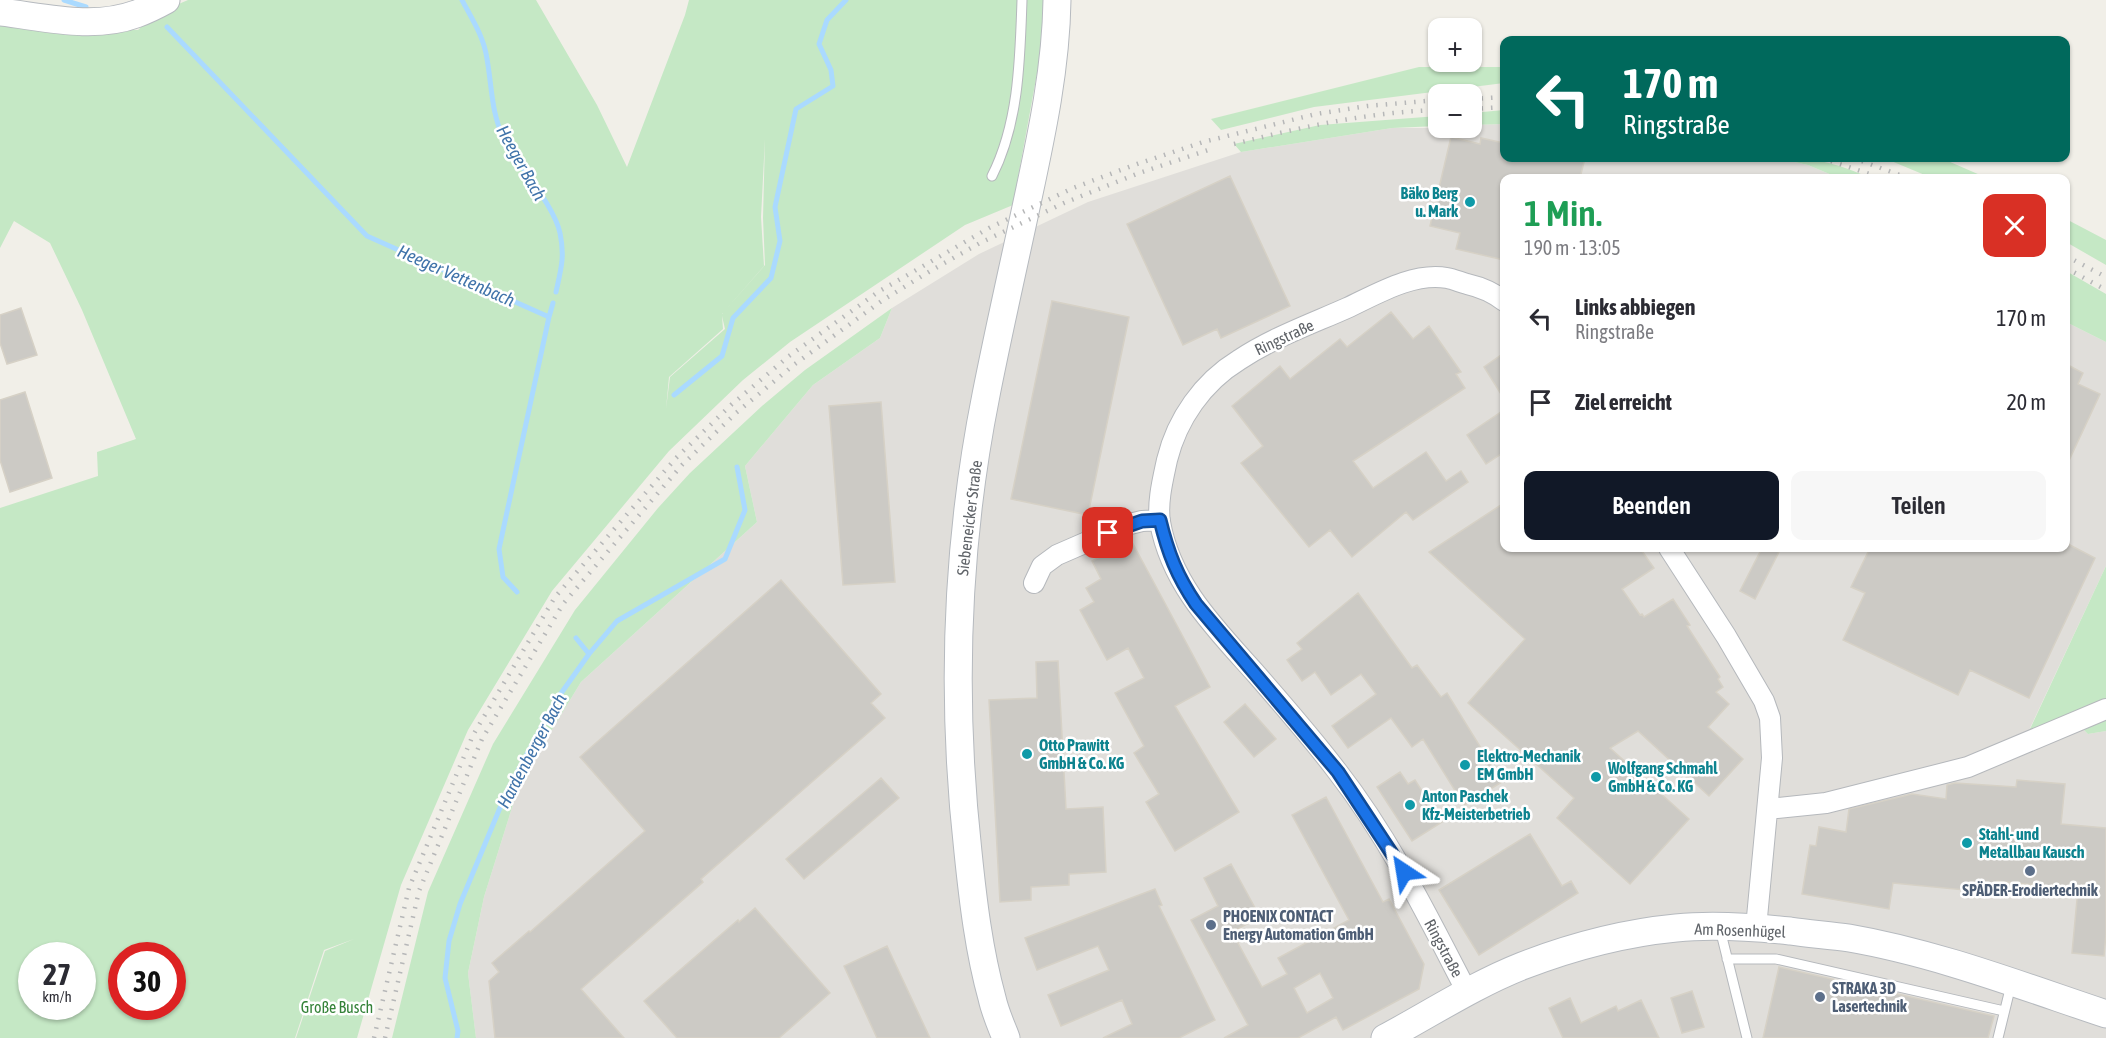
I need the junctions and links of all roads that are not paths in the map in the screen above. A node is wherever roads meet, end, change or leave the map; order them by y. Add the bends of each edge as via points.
1 (166, 0) edge
2 (1022, 0) edge
3 (1057, 0) edge
4 (0, 12) edge
5 (992, 176) dead end
6 (1500, 300) edge
7 (1160, 520) junction
8 (1672, 552) edge
9 (1034, 583) dead end
10 (2106, 709) edge
11 (1767, 809) junction
12 (1719, 927) junction
13 (1756, 928) junction
14 (1727, 959) junction
15 (2012, 983) junction
16 (1467, 992) junction
17 (2004, 1011) junction
18 (2106, 1014) edge
19 (1006, 1038) edge
20 (1385, 1038) edge
21 (1747, 1038) edge
22 (1998, 1038) edge

1 - 4 main road via 135,15 102,21
2 - 5 lane via 1020,64 1002,157
3 - 19 main road, Siebeneicker Straße via 1055,49 1041,142 986,397 969,496 960,591 962,801 975,917 992,999
6 - 7 street, Ringstraße via 1473,285 1425,278 1384,290 1238,360 1201,393 1179,427 1163,477
7 - 9 street via 1126,525 1057,555 1042,566
7 - 16 street, Ringstraße via 1180,581 1352,791 1404,872
8 - 11 street via 1764,701 1772,735
10 - 11 street via 1968,767 1826,803
11 - 13 street
12 - 13 main road, Am Rosenhügel
12 - 14 lane
12 - 16 main road, Am Rosenhügel via 1677,928 1584,945 1521,966
13 - 15 main road, Am Rosenhügel via 1848,938
14 - 17 lane via 1776,959
14 - 21 lane
15 - 17 lane
15 - 18 main road, Am Rosenhügel
16 - 20 main road, Am Rosenhügel
17 - 22 lane

